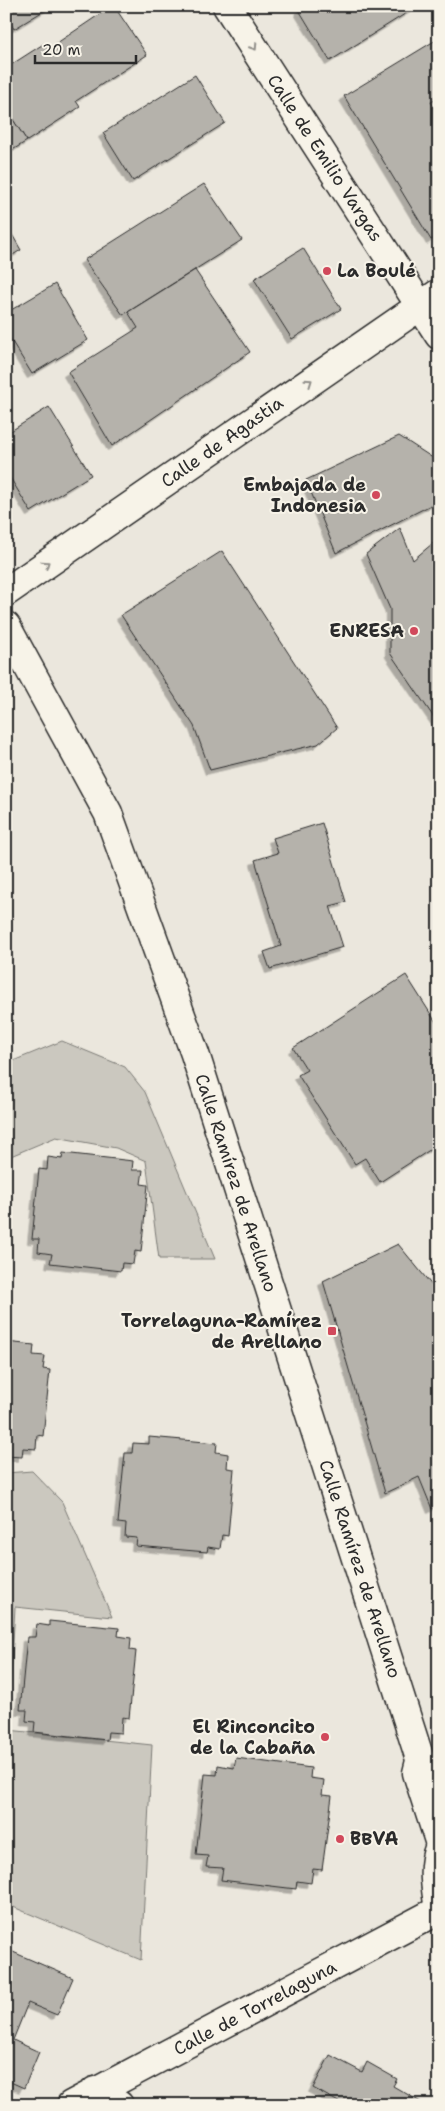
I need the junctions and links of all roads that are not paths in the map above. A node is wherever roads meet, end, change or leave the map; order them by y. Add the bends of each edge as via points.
1 (227, 6) edge
2 (433, 303) edge
3 (439, 335) edge
4 (6, 592) edge
5 (6, 626) edge
6 (420, 1759) junction
7 (439, 1787) edge
8 (439, 1841) edge
9 (439, 1848) edge
10 (439, 1910) edge
11 (95, 2091) junction
12 (71, 2105) edge
13 (119, 2105) edge

1 -> 2 street, Calle de Emilio Vargas
2 - 3 street, Calle de Emilio Vargas
4 -> 2 street, Calle de Agastia
5 - 6 street, Calle Ramírez de Arellano via 108,813 195,1054
6 - 7 street, Calle Ramírez de Arellano
6 - 8 street, Calle Ramírez de Arellano via 417,1773
9 - 10 street via 434,1859
10 - 11 street, Calle de Torrelaguna
11 - 12 street, Calle de Torrelaguna
11 - 13 street

